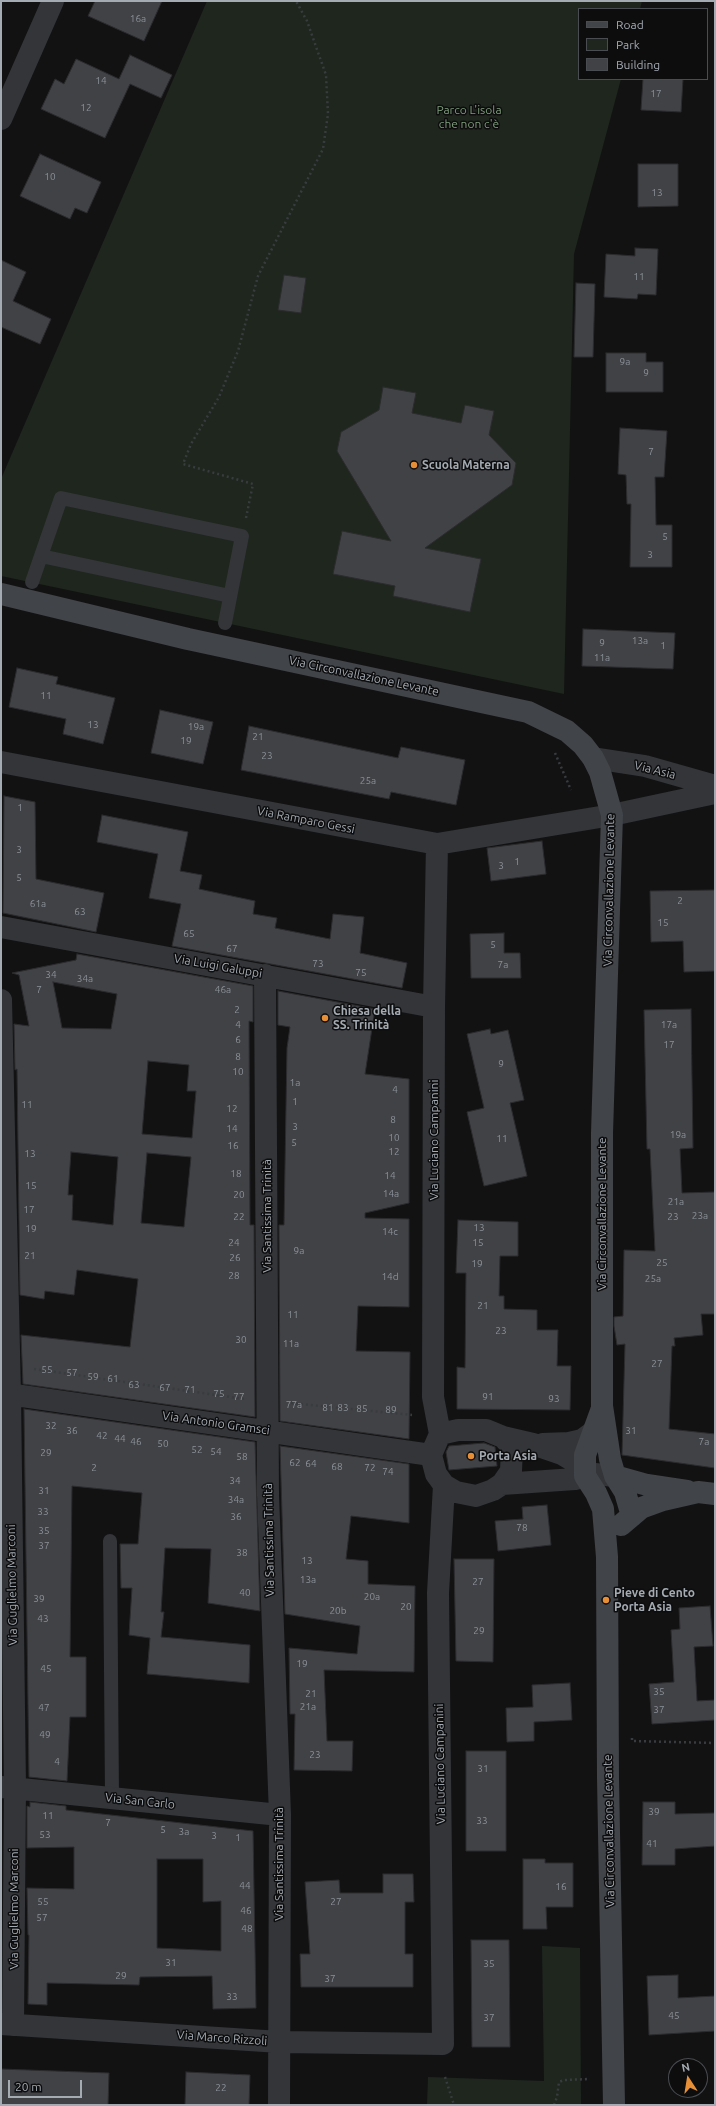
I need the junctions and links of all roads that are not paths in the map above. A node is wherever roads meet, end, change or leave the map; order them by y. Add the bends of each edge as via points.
1 (53, 1) edge
2 (1, 119) edge
3 (41, 556) junction
4 (32, 582) dead end
5 (1, 594) edge
6 (230, 596) junction
7 (225, 623) dead end
8 (593, 758) junction
9 (1, 762) edge
10 (715, 786) edge
11 (715, 793) edge
12 (612, 815) junction
13 (437, 844) junction
14 (1, 927) edge
15 (265, 975) junction
16 (1, 1000) edge
17 (434, 1007) junction
18 (6, 1394) edge
19 (602, 1406) junction
20 (438, 1426) junction
21 (268, 1431) junction
22 (594, 1431) junction
23 (503, 1437) junction
24 (533, 1444) junction
25 (431, 1455) junction
26 (615, 1476) junction
27 (502, 1484) junction
28 (444, 1485) junction
29 (591, 1485) junction
30 (706, 1493) edge
31 (632, 1516) junction
32 (110, 1541) dead end
33 (607, 1557) junction
34 (7, 1634) edge
35 (8, 1788) edge
36 (112, 1798) junction
37 (280, 1815) junction
38 (7, 2025) edge
39 (280, 2042) junction
40 (443, 2044) joint
41 (280, 2105) edge
42 (614, 2105) edge

1 - 2 street
3 - 4 lane
3 - 6 lane
3 - 6 lane via 61,498 242,536
5 - 8 main road, Via Circonvallazione Levante via 188,638 528,712 567,731
6 - 7 lane
8 - 10 street, Via Asia via 645,766
8 - 12 main road, Via Circonvallazione Levante via 600,772
9 - 13 street, Via Ramparo Gessi
11 - 12 street
12 - 13 street, Via Ramparo Gessi
12 - 19 main road, Via Circonvallazione Levante via 602,1133
13 - 17 street, Via Luciano Campanini
14 - 15 street, Via Luigi Galuppi
15 - 17 street, Via Luigi Galuppi
15 - 21 street, Via Santissima Trinità
16 - 18 street, Via Guglielmo Marconi via 9,1365
17 - 20 street, Via Luciano Campanini via 434,1397
18 - 21 street, Via Antonio Gramsci
18 - 34 street, Via Guglielmo Marconi
19 - 22 main road, Via Circonvallazione Levante
19 - 26 main road, Via Circonvallazione Levante
20 - 23 street via 458,1430 486,1430
20 - 25 street
21 - 25 street, Via Antonio Gramsci
21 - 37 street, Via Santissima Trinità via 272,1656
22 - 24 street via 582,1440 570,1443
22 - 29 main road, Via Circonvallazione Levante via 585,1456
23 - 24 street
23 - 27 street via 512,1447 512,1459 511,1471
24 - 29 street via 572,1460
25 - 28 street via 436,1474
26 - 29 street via 606,1474
26 - 30 main road via 647,1485
26 - 31 main road, Via Circonvallazione Levante via 624,1492
27 - 28 street via 476,1496 456,1492
27 - 29 street
28 - 40 street, Via Luciano Campanini via 438,1593
29 - 31 main road via 615,1508
29 - 33 main road, Via Circonvallazione Levante via 603,1509
30 - 31 main road, Via Circonvallazione Levante via 679,1496 641,1508
31 - 33 main road, Via Circonvallazione Levante via 620,1526
32 - 36 lane
33 - 42 main road, Via Circonvallazione Levante
34 - 35 street, Via Guglielmo Marconi
35 - 36 street, Via San Carlo
35 - 38 street, Via Guglielmo Marconi
36 - 37 street, Via San Carlo
37 - 39 street, Via Santissima Trinità
38 - 39 street, Via Marco Rizzoli
39 - 40 street, Via Marco Rizzoli
39 - 41 street, Via Santissima Trinità

